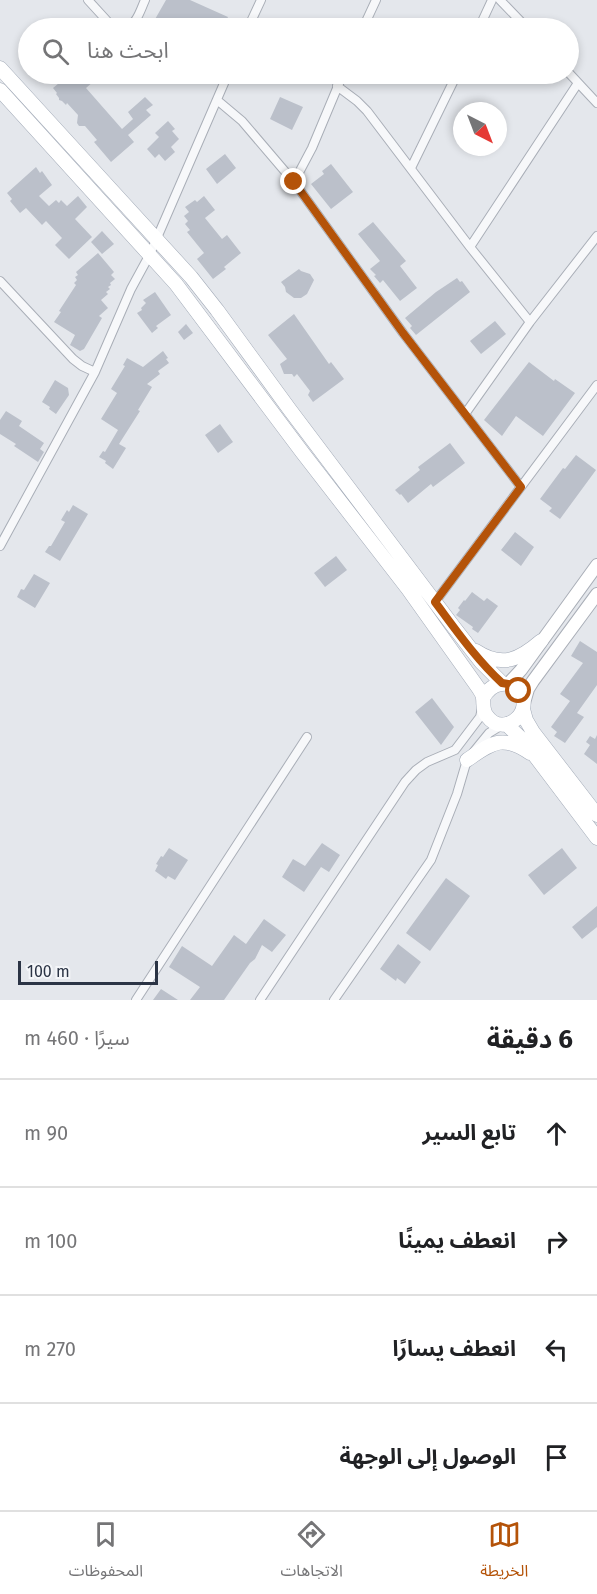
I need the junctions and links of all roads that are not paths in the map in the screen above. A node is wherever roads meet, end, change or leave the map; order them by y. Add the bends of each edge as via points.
1 (88, 0) edge
2 (146, 0) edge
3 (261, 0) edge
4 (376, 0) edge
5 (492, 0) edge
6 (500, 0) edge
7 (103, 18) edge
8 (137, 18) edge
9 (253, 18) edge
10 (368, 18) edge
11 (484, 18) edge
12 (517, 18) edge
13 (0, 68) edge
14 (579, 83) edge
15 (224, 84) edge
16 (452, 84) edge
17 (577, 84) edge
18 (15, 85) junction
19 (337, 86) joint
20 (2, 93) edge
21 (217, 100) junction
22 (597, 103) edge
23 (411, 168) junction
24 (294, 182) junction
25 (597, 236) edge
26 (156, 238) junction
27 (470, 247) junction
28 (150, 254) junction
29 (0, 281) edge
30 (530, 322) junction
31 (96, 372) junction
32 (597, 385) edge
33 (465, 414) junction
34 (521, 487) junction
35 (3, 533) edge
36 (0, 546) edge
37 (597, 565) edge
38 (597, 594) edge
39 (435, 602) junction
40 (541, 641) junction
41 (468, 646) junction
42 (505, 684) junction
43 (483, 701) junction
44 (524, 706) junction
45 (505, 724) junction
46 (307, 737) dead end
47 (455, 750) junction
48 (537, 758) junction
49 (467, 760) junction
50 (597, 815) edge
51 (597, 838) edge
52 (136, 1000) edge
53 (260, 1000) edge
54 (334, 1000) edge

1 - 7 street
2 - 8 street
3 - 9 street
4 - 10 street
5 - 11 street
6 - 12 street
13 - 18 main road
14 - 22 street
15 - 21 street
16 - 23 street
17 - 27 street
18 - 20 main road
18 - 26 main road
19 - 23 street via 367,111
19 - 24 street
20 - 28 main road
21 - 24 street via 242,121
21 - 26 street
23 - 27 street
24 - 33 street
25 - 30 street
26 - 28 street
26 - 39 main road via 218,310
27 - 30 street
28 - 31 street
28 - 43 main road via 177,284 408,589 464,666
29 - 31 street via 73,359
30 - 33 street
31 - 35 street
32 - 34 street
33 - 34 street
34 - 39 street
35 - 36 street
37 - 40 main road
38 - 44 main road via 533,681
39 - 41 main road
40 - 41 main road via 511,660 486,656
40 - 42 main road via 521,670
41 - 42 main road
42 - 43 main road via 490,688
42 - 44 main road via 519,691
43 - 45 main road via 491,721
43 - 47 street via 480,717
44 - 45 main road via 516,720
44 - 50 main road via 533,732
45 - 48 main road
45 - 49 street via 489,734
46 - 52 street
47 - 49 street
47 - 53 street via 427,762 405,782
48 - 49 main road via 520,747 499,742
48 - 51 main road
49 - 54 street via 431,860

